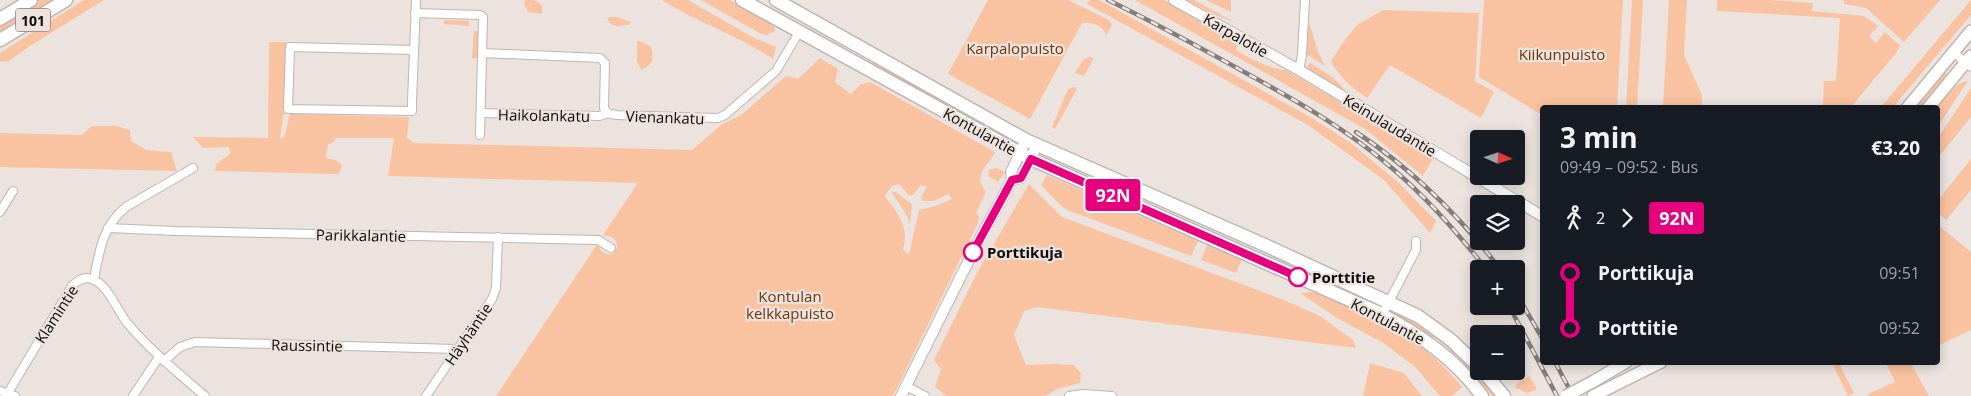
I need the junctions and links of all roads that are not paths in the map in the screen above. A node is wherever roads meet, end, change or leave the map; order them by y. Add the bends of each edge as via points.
1 (31, 0) edge
2 (66, 0) edge
3 (416, 0) edge
4 (742, 0) edge
5 (776, 0) edge
6 (1174, 0) edge
7 (1305, 0) edge
8 (415, 13) junction
9 (0, 19) edge
10 (1971, 31) edge
11 (799, 32) junction
12 (0, 40) edge
13 (414, 50) junction
14 (1953, 52) junction
15 (482, 53) junction
16 (1969, 62) edge
17 (1299, 70) junction
18 (1909, 105) edge
19 (1931, 105) edge
20 (607, 113) junction
21 (481, 114) junction
22 (480, 135) dead end
23 (1032, 142) junction
24 (1026, 156) junction
25 (193, 168) dead end
26 (13, 191) dead end
27 (0, 212) edge
28 (1540, 215) edge
29 (108, 228) junction
30 (498, 237) junction
31 (1416, 241) dead end
32 (611, 248) dead end
33 (94, 279) junction
34 (1389, 302) junction
35 (1382, 314) junction
36 (457, 349) junction
37 (162, 359) junction
38 (1470, 359) edge
39 (1621, 365) edge
40 (1655, 365) edge
41 (1491, 380) edge
42 (906, 386) junction
43 (7, 394) edge
44 (1596, 395) edge
45 (133, 396) edge
46 (205, 396) edge
47 (426, 396) edge
48 (901, 396) edge
49 (925, 396) edge
50 (1069, 396) edge
51 (1112, 396) edge
52 (1482, 396) edge
53 (1504, 396) edge
54 (1566, 396) edge

1 - 9 main road, 101
2 - 12 main road, 101
3 - 8 street
4 - 11 main road, Kontulantie
5 - 23 main road, Kontulantie
6 - 17 street, Karpalotie
7 - 17 street
8 - 13 street
8 - 15 street via 480,15 483,17
10 - 14 main road
11 - 20 street, Vienankatu via 776,71 718,118
11 - 24 main road, Kontulantie
13 - 13 street via 412,112 288,109 290,46
14 - 16 street
14 - 18 main road
15 - 20 street, Vienankatu via 600,58 605,63 604,108
15 - 21 street
16 - 19 main road
17 - 28 street, Keinulaudantie
20 - 21 street, Haikolankatu via 600,116
21 - 22 street
23 - 24 street
23 - 34 main road, Kontulantie
24 - 35 main road, Kontulantie
24 - 42 street via 1021,178 1012,180
25 - 29 street, Klamintie via 126,207
26 - 27 street
29 - 30 street, Parikkalantie
29 - 33 street, Klamintie
30 - 32 street, Parikkalantie via 598,240
30 - 36 street, Häyhäntie via 494,294
31 - 34 street via 1416,250
33 - 37 street via 105,289 127,323
33 - 43 street, Klamintie via 81,279 72,286
34 - 35 street
34 - 38 main road, Kontulantie via 1438,329
35 - 52 main road, Kontulantie via 1436,348
36 - 37 street, Raussintie via 195,342
36 - 47 street, Häyhäntie
37 - 45 street, Raussintie
37 - 46 street
39 - 54 main road, bridge
40 - 44 main road
41 - 53 main road
42 - 48 street
42 - 49 street
50 - 51 street

